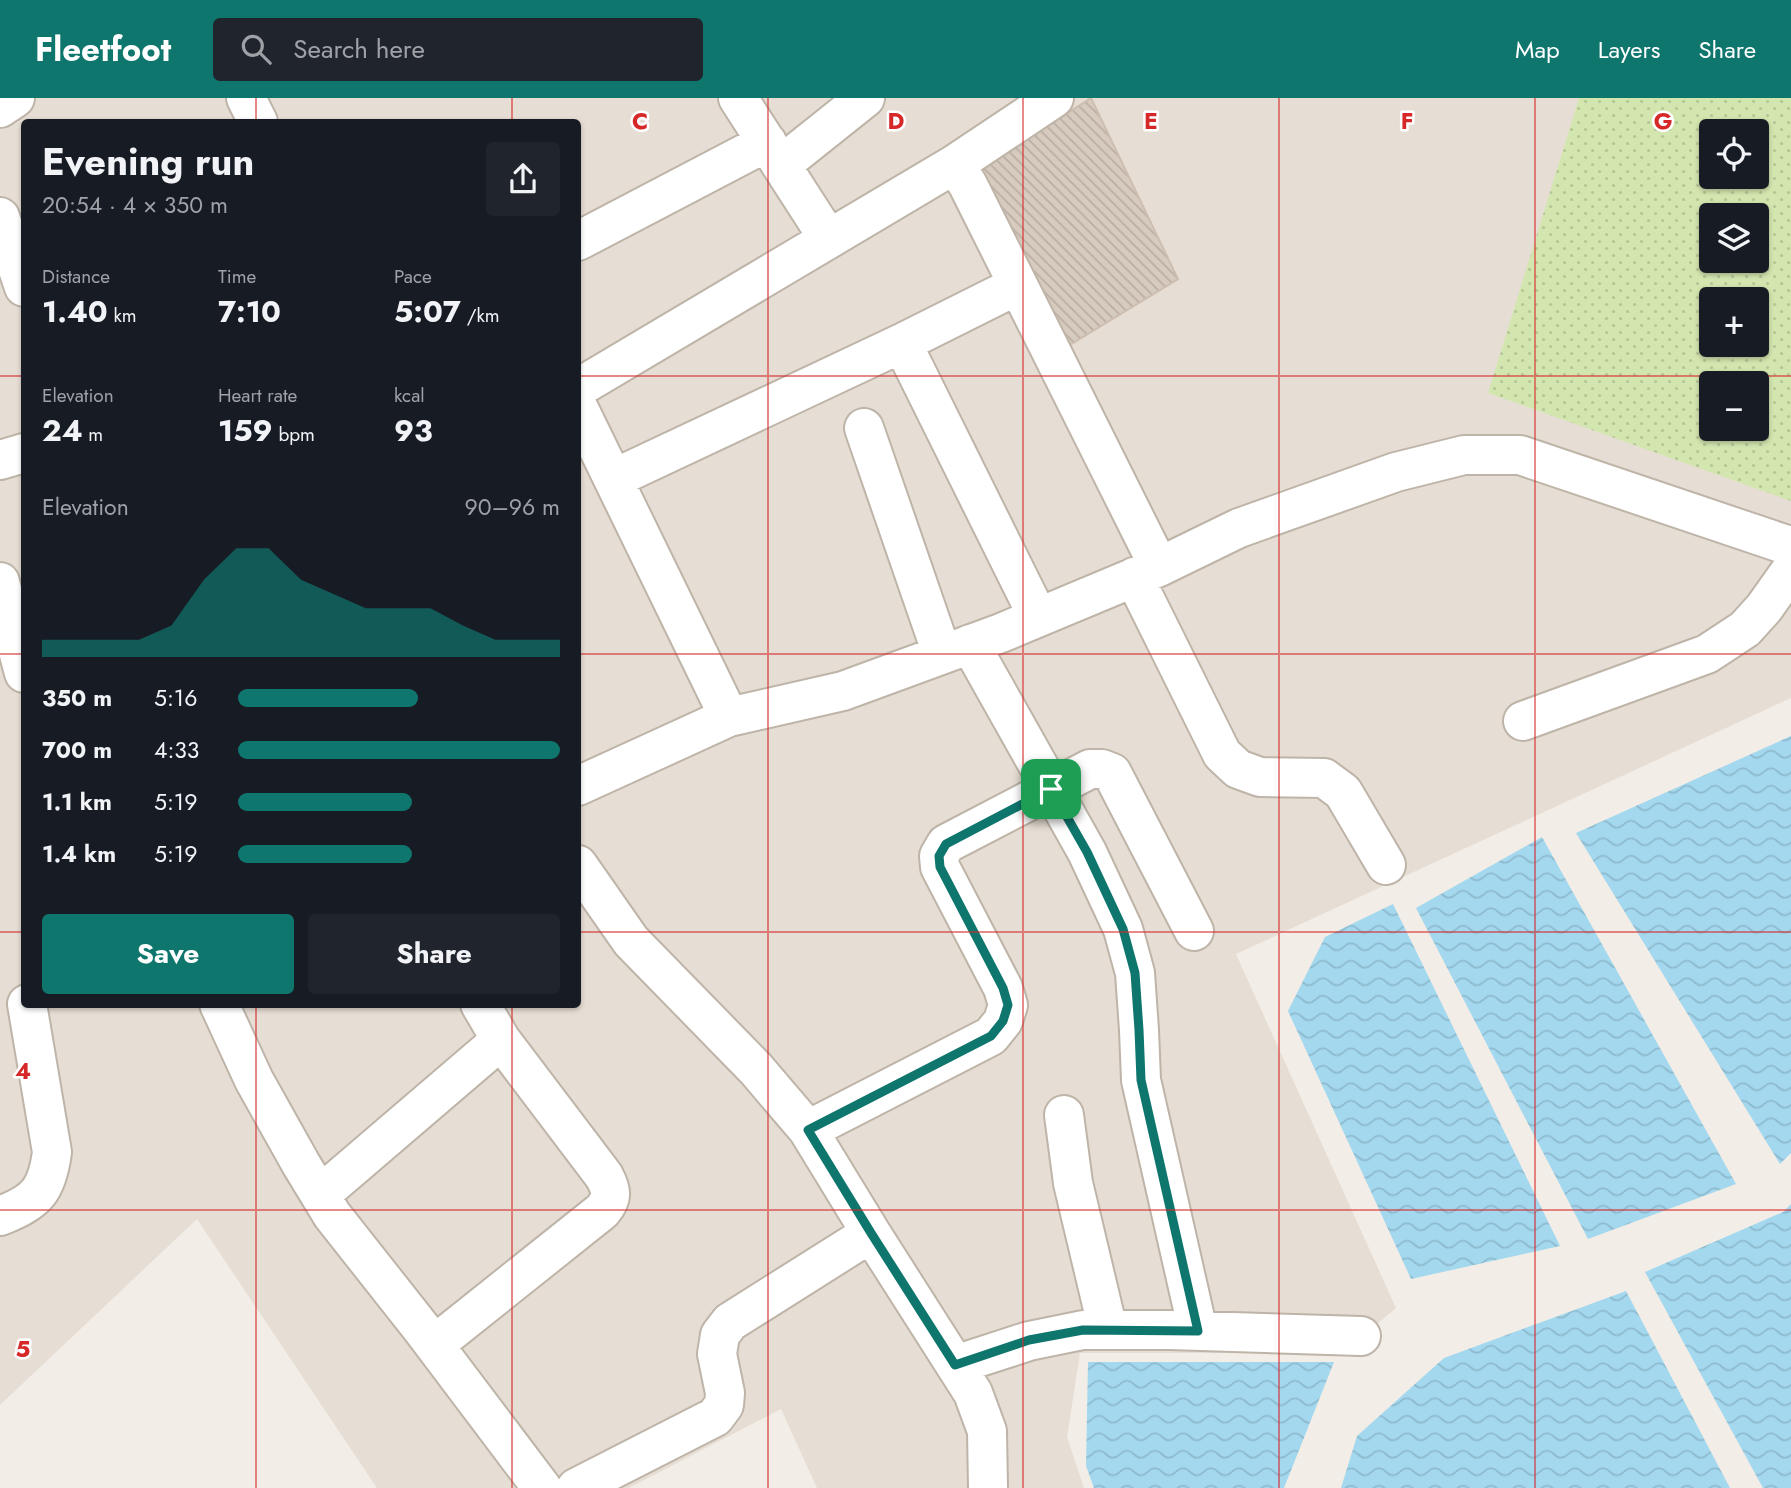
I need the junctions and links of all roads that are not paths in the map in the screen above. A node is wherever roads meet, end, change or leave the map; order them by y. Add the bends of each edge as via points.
1 (15, 98) edge
2 (246, 98) edge
3 (738, 98) edge
4 (865, 98) edge
5 (1054, 98) edge
6 (0, 108) edge
7 (256, 119) edge
8 (774, 154) junction
9 (955, 164) junction
10 (0, 217) edge
11 (828, 238) junction
12 (581, 240) edge
13 (21, 278) edge
14 (1017, 285) junction
15 (902, 343) junction
16 (581, 386) edge
17 (581, 413) edge
18 (864, 428) dead end
19 (21, 454) edge
20 (0, 460) edge
21 (613, 479) junction
22 (1791, 545) edge
23 (1791, 570) edge
24 (1146, 572) junction
25 (0, 582) edge
26 (1038, 617) junction
27 (956, 649) junction
28 (21, 662) edge
29 (729, 717) junction
30 (1523, 721) dead end
31 (581, 785) edge
32 (1051, 789) junction
33 (1386, 865) dead end
34 (581, 869) edge
35 (1194, 931) dead end
36 (21, 997) edge
37 (0, 1003) edge
38 (28, 1008) edge
39 (221, 1008) edge
40 (482, 1008) edge
41 (501, 1041) junction
42 (1063, 1115) dead end
43 (808, 1130) junction
44 (320, 1195) junction
45 (0, 1216) edge
46 (871, 1233) junction
47 (1108, 1330) junction
48 (1198, 1331) junction
49 (1361, 1336) dead end
50 (434, 1345) junction
51 (955, 1365) junction
52 (542, 1488) edge
53 (576, 1488) edge
54 (988, 1488) edge

1 - 6 street
2 - 7 street
3 - 8 street
4 - 8 street
5 - 9 street
8 - 11 street
8 - 12 street
9 - 11 street
9 - 14 street
10 - 13 street
11 - 16 street
14 - 15 street
14 - 24 street
15 - 21 street
15 - 26 street
17 - 21 street
18 - 27 street
19 - 20 street
21 - 29 street
22 - 24 street via 1520,455 1464,455 1395,472 1239,528
23 - 30 street via 1745,629 1707,654
24 - 26 street
24 - 33 street via 1222,754 1238,769 1260,777 1324,778 1343,792
25 - 28 street
26 - 27 street
27 - 29 street via 843,691
27 - 32 street
29 - 31 street
32 - 35 street via 1090,769 1112,773
32 - 43 street via 946,844 939,856 940,867 1003,988 1008,1005 1003,1021 991,1036
32 - 48 street via 1123,929 1135,973 1141,1080
34 - 43 street via 631,941 756,1069
36 - 37 street
38 - 45 street via 52,1152 40,1193
39 - 44 street via 254,1080
40 - 41 street
41 - 44 street
41 - 50 street via 604,1176 610,1202
42 - 47 street via 1073,1183
43 - 46 street
44 - 50 street
46 - 51 street
46 - 53 street via 730,1322 720,1335 717,1354 724,1405 715,1417
47 - 48 street
47 - 51 street via 1029,1340
48 - 49 street
50 - 52 street
51 - 54 street via 973,1393 987,1431

